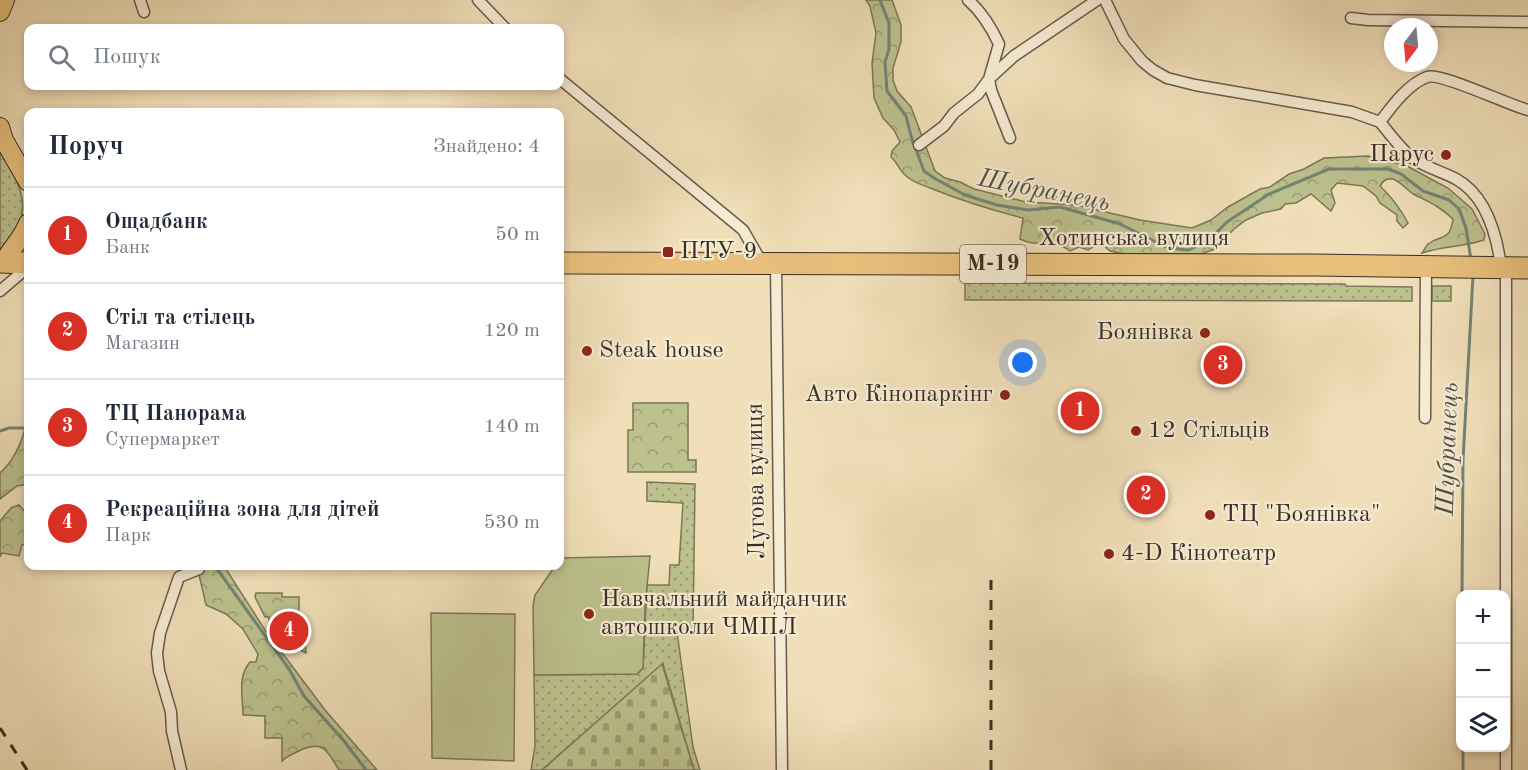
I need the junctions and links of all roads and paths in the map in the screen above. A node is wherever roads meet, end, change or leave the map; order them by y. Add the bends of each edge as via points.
1 (5, 0) edge
2 (140, 0) edge
3 (478, 0) edge
4 (968, 0) edge
5 (1097, 0) edge
6 (1105, 0) edge
7 (0, 12) edge
8 (144, 12) dead end
9 (1351, 18) dead end
10 (1528, 22) edge
11 (501, 24) edge
12 (989, 79) junction
13 (564, 82) edge
14 (1528, 110) edge
15 (1380, 122) junction
16 (0, 127) edge
17 (1010, 138) dead end
18 (919, 145) dead end
19 (24, 175) edge
20 (24, 234) edge
21 (2, 262) edge
22 (24, 263) edge
23 (564, 263) edge
24 (769, 264) junction
25 (1430, 266) junction
26 (1500, 267) junction
27 (1528, 268) edge
28 (24, 270) edge
29 (0, 291) edge
30 (1425, 418) dead end
31 (178, 571) edge
32 (181, 770) edge
33 (782, 770) edge
34 (1506, 770) edge

1 - 7 main road
2 - 8 street
3 - 11 street
4 - 12 street via 999,44
5 - 12 street via 1014,56
6 - 15 street via 1130,47 1167,78 1352,112
9 - 10 street
12 - 17 street
12 - 18 street via 978,94
13 - 24 street via 743,230
14 - 15 street via 1429,76 1415,84
15 - 26 street via 1411,157 1457,180 1475,196 1493,229
16 - 19 main road
20 - 21 main road
21 - 22 highway
23 - 24 highway, Хотинська вулиця / М-19
24 - 25 highway, Хотинська вулиця / М-19
24 - 33 street, Лугова вулиця
25 - 26 highway, Хотинська вулиця / М-19
25 - 30 street
26 - 27 highway, Хотинська вулиця / М-19
26 - 34 street
28 - 29 street
31 - 32 street via 157,653

